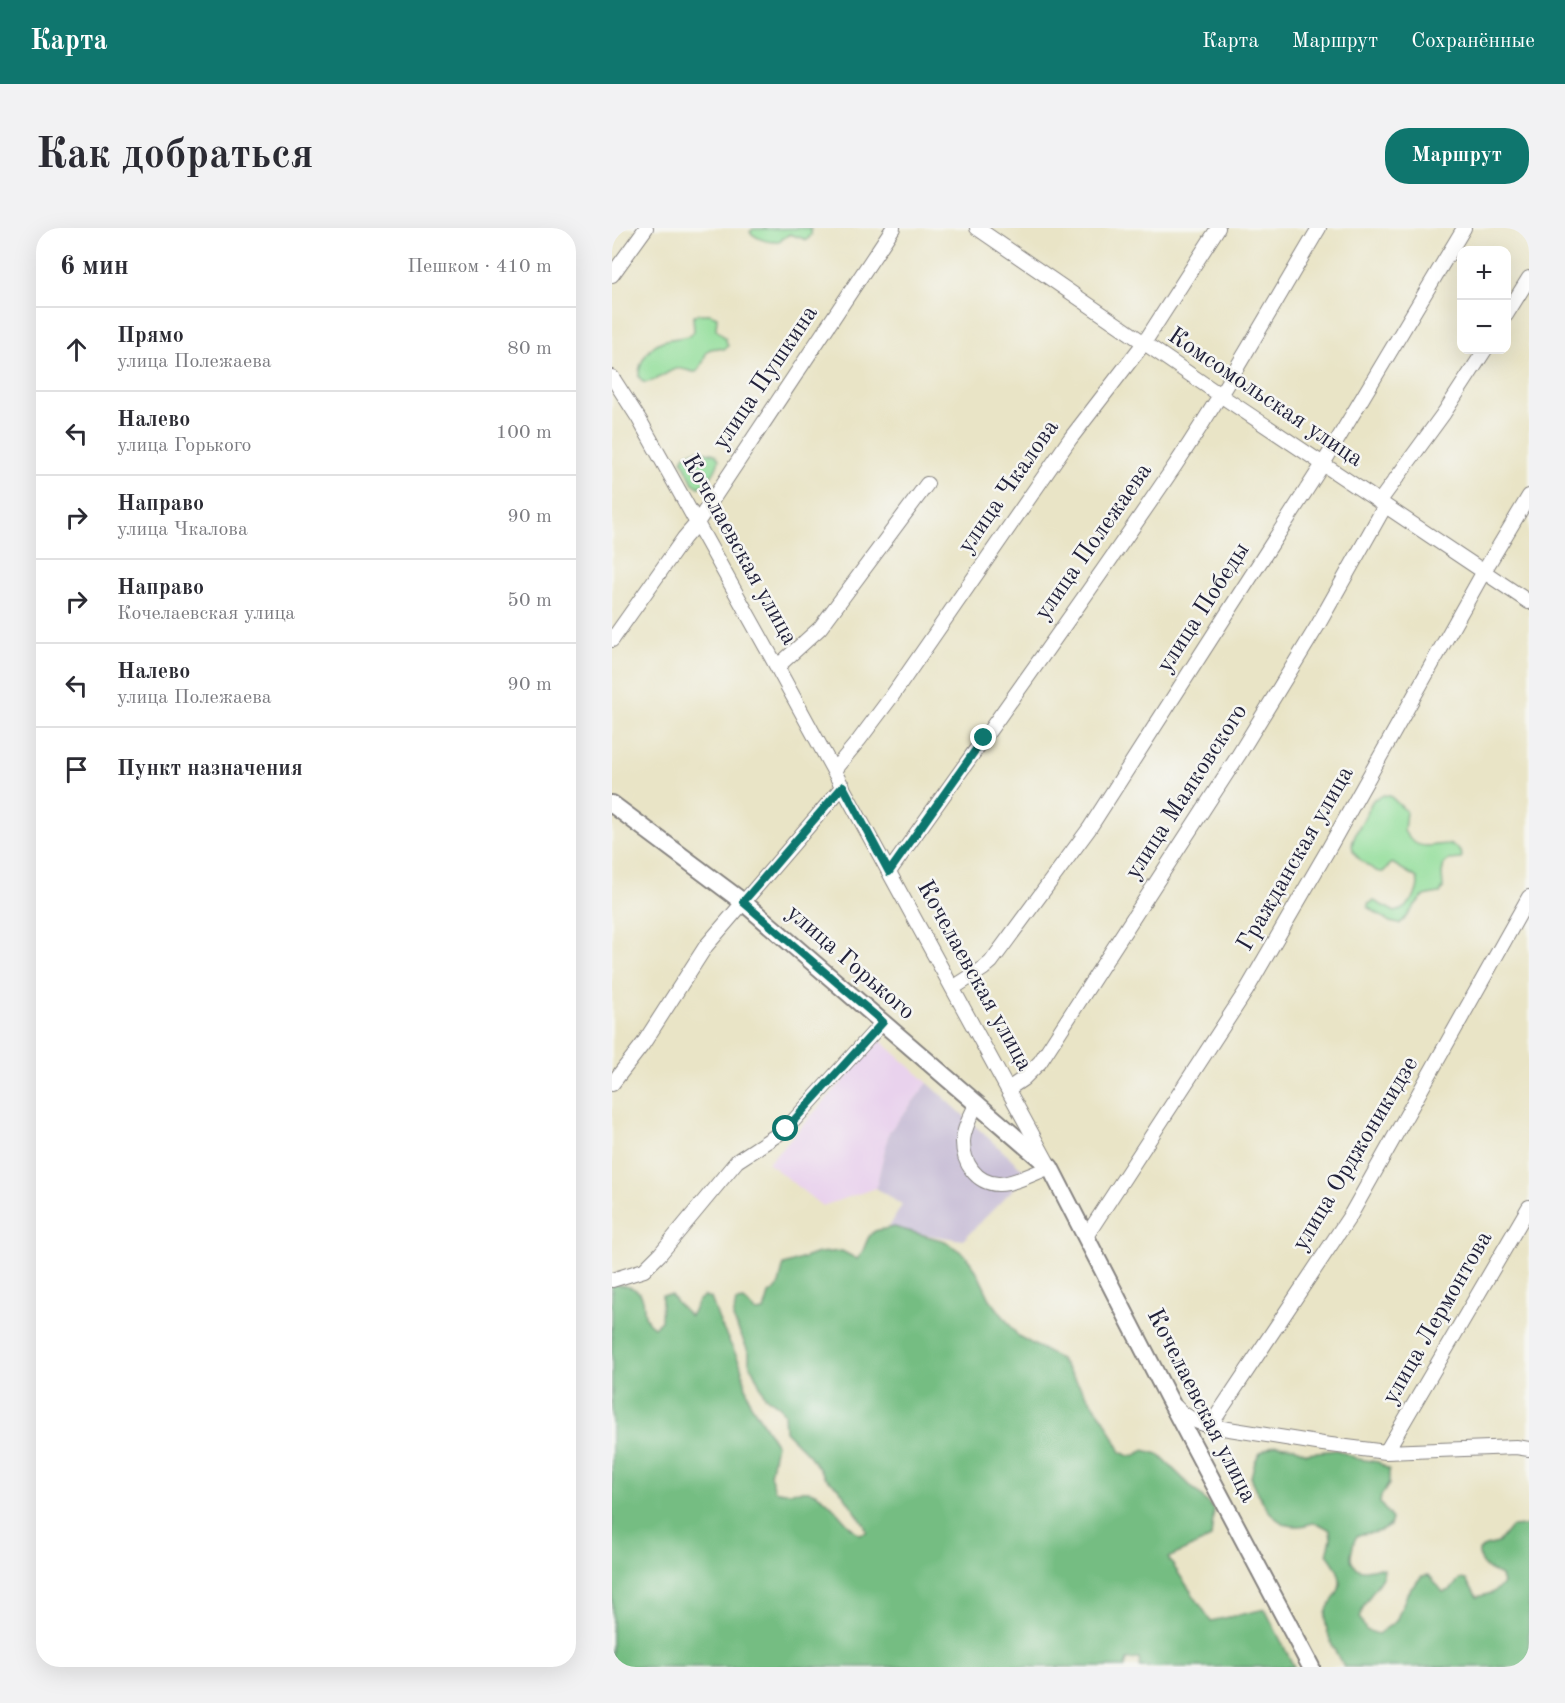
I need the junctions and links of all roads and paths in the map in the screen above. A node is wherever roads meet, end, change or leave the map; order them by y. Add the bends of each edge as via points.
1 (646, 228) edge
2 (894, 228) edge
3 (977, 228) edge
4 (1218, 228) edge
5 (1319, 228) edge
6 (1464, 228) edge
7 (612, 275) edge
8 (1529, 278) edge
9 (1511, 307) edge
10 (1144, 343) junction
11 (1482, 354) edge
12 (612, 377) edge
13 (1220, 395) junction
14 (1323, 464) junction
15 (927, 484) dead end
16 (1529, 496) edge
17 (1382, 504) junction
18 (697, 523) junction
19 (1483, 573) junction
20 (1529, 602) edge
21 (612, 640) edge
22 (777, 667) junction
23 (834, 770) junction
24 (843, 786) junction
25 (612, 804) edge
26 (889, 872) junction
27 (1529, 897) edge
28 (743, 902) junction
29 (952, 988) junction
30 (883, 1022) junction
31 (612, 1084) edge
32 (1008, 1089) junction
33 (977, 1103) junction
34 (1050, 1167) junction
35 (1529, 1207) edge
36 (1087, 1235) junction
37 (612, 1280) edge
38 (1168, 1397) junction
39 (1210, 1426) junction
40 (1529, 1449) edge
41 (1386, 1452) junction
42 (1311, 1667) edge

1 - 7 street
2 - 18 street, улица Пушкина
3 - 10 street, Комсомольская улица
4 - 10 street, улица Чкалова
5 - 13 street, улица Полежаева
6 - 14 street, улица Победы
8 - 9 street
10 - 13 street, Комсомольская улица
10 - 23 street, улица Чкалова via 1070,439 892,696
11 - 17 street, улица Маяковского
12 - 18 street, Кочелаевская улица
13 - 14 street, Комсомольская улица
13 - 26 street, улица Полежаева via 1112,557
14 - 17 street, Комсомольская улица
14 - 29 street, улица Победы via 1089,829 991,962
15 - 22 street via 820,628
16 - 19 street, Гражданская улица
17 - 19 street, Комсомольская улица
17 - 32 street, улица Маяковского via 1318,625 1218,786 1040,1062
18 - 21 street, улица Пушкина
18 - 22 street, Кочелаевская улица
19 - 20 street, Комсомольская улица
19 - 36 street, Гражданская улица via 1246,991
22 - 23 street, Кочелаевская улица
23 - 24 street, Кочелаевская улица
24 - 26 street, Кочелаевская улица
24 - 28 street
25 - 28 main road, улица Горького
26 - 29 street, Кочелаевская улица
27 - 39 street, улица Орджоникидзе via 1350,1216
28 - 30 main road, улица Горького
28 - 31 street via 706,946 643,1044
29 - 32 street, Кочелаевская улица
30 - 33 main road, улица Горького
30 - 37 street via 786,1129 737,1161 644,1270
32 - 34 street, Кочелаевская улица
33 - 34 main road, улица Горького
33 - 34 street via 963,1141 973,1172 985,1182 1000,1185
34 - 36 main road, Кочелаевская улица
35 - 41 street, улица Лермонтова
36 - 38 main road, Кочелаевская улица
38 - 39 street via 1180,1412
38 - 42 main road, Кочелаевская улица
39 - 41 street
40 - 41 street

